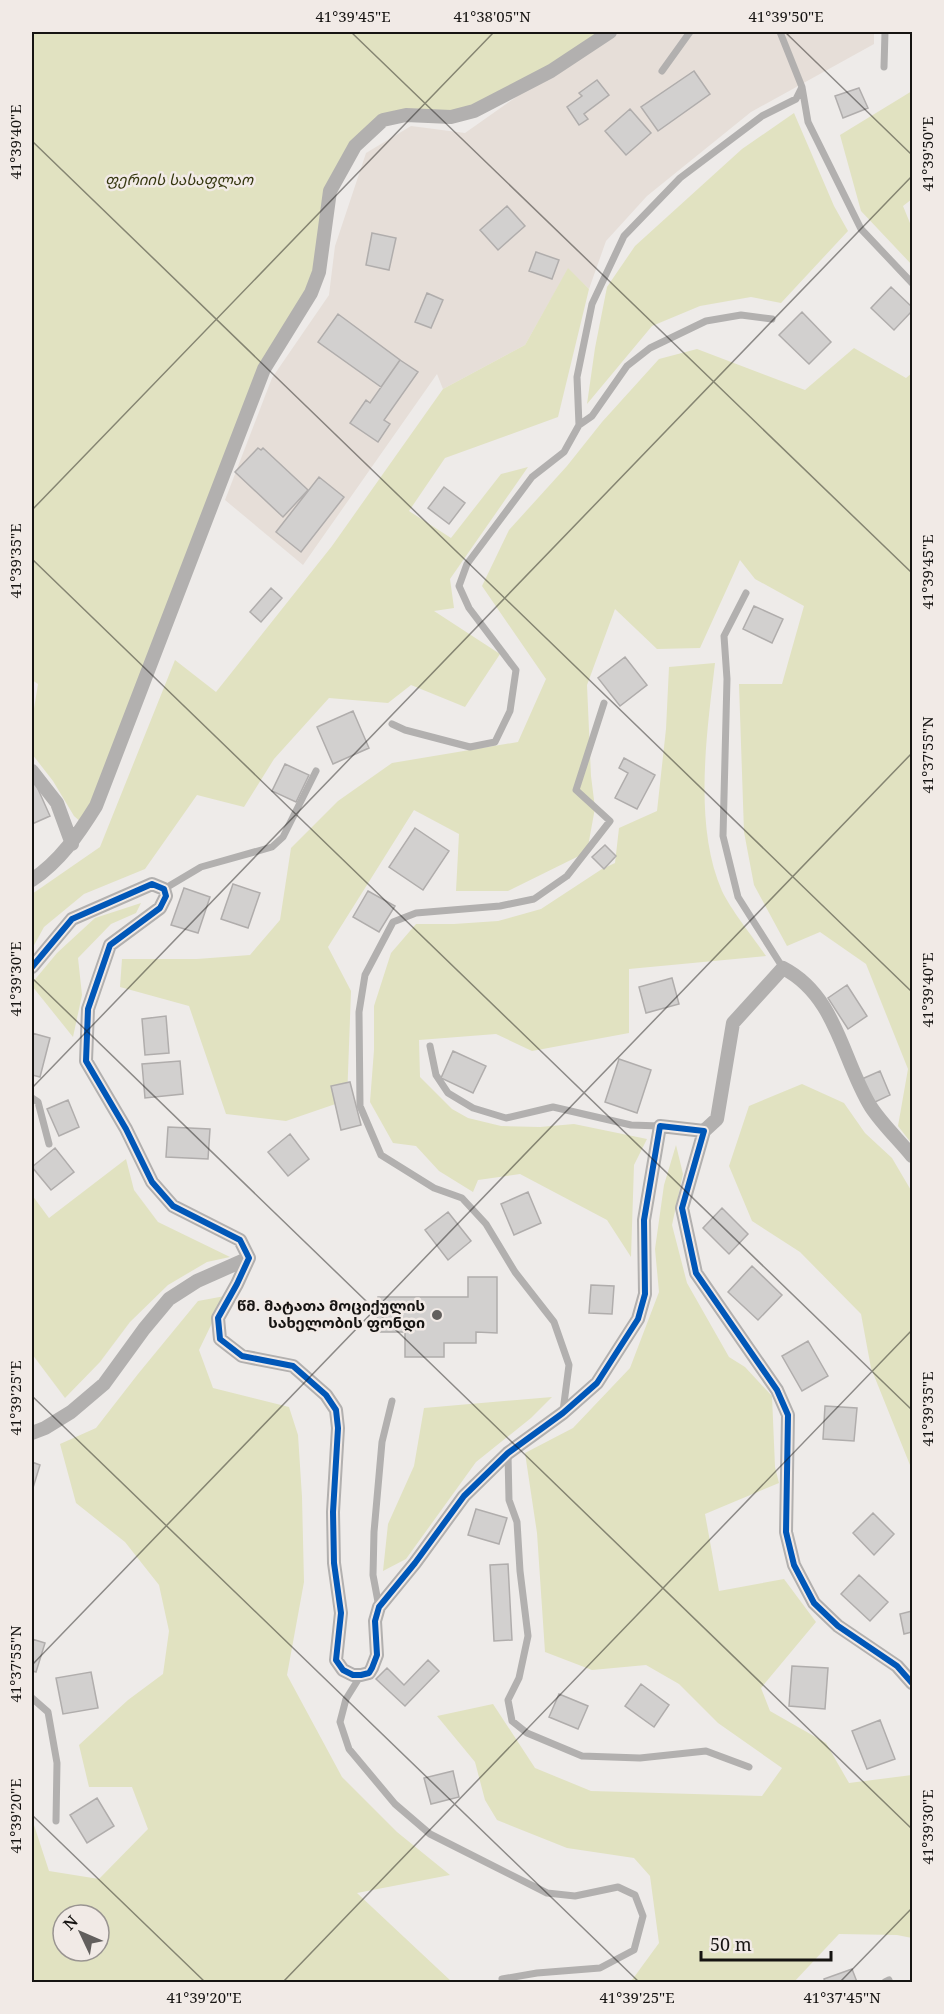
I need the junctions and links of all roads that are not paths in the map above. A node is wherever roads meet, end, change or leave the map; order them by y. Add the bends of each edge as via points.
1 (610, 32) edge
2 (690, 32) edge
3 (780, 32) edge
4 (885, 32) edge
5 (884, 67) dead end
6 (662, 71) dead end
7 (802, 87) junction
8 (912, 283) edge
9 (772, 318) dead end
10 (579, 425) junction
11 (746, 593) dead end
12 (604, 703) dead end
13 (392, 724) dead end
14 (32, 771) edge
15 (316, 771) dead end
16 (72, 844) junction
17 (32, 880) edge
18 (164, 889) junction
19 (32, 967) edge
20 (783, 968) junction
21 (430, 1046) dead end
22 (32, 1098) edge
23 (660, 1126) junction
24 (704, 1131) junction
25 (49, 1144) dead end
26 (912, 1156) edge
27 (249, 1258) junction
28 (392, 1401) dead end
29 (563, 1413) junction
30 (32, 1433) edge
31 (508, 1453) junction
32 (379, 1607) junction
33 (361, 1675) junction
34 (912, 1683) edge
35 (32, 1698) edge
36 (749, 1767) dead end
37 (56, 1821) dead end
38 (502, 1979) dead end

1 - 16 street via 551,71 474,111 451,117 406,115 383,120 355,146 330,191 319,272 311,293 264,369 96,806
2 - 6 lane
3 - 7 lane
4 - 5 lane
7 - 8 lane via 808,122 861,229
7 - 10 lane via 796,99 762,116 680,178 624,236 592,304 577,377
9 - 10 lane via 741,315 706,321 650,348 627,366 592,416
10 - 13 lane via 564,452 532,477 467,564 459,586 469,608 516,670 510,711 495,742 470,747
11 - 20 lane via 724,636 727,679 723,836 738,897
12 - 29 lane via 576,790 610,820 567,876 534,899 416,913 393,921 365,975 359,1012 360,1106 381,1155 434,1188 462,1198 486,1224 515,1272 554,1322 569,1365
14 - 16 street via 57,803
15 - 18 lane via 283,837 272,847 201,867
16 - 17 street
18 - 19 street via 152,884 72,919
18 - 27 street via 166,896 159,908 110,945 88,1009 86,1061 152,1182 173,1206 240,1240
20 - 24 street via 733,1023 717,1119
20 - 26 street via 797,975 829,1013 871,1107
21 - 23 lane via 436,1075 448,1093 473,1108 506,1118 553,1107 631,1125
22 - 25 lane via 38,1102
23 - 24 street
23 - 29 street via 644,1220 645,1294 638,1319 597,1383
24 - 34 street via 682,1208 696,1273 777,1390 788,1415 786,1532 794,1565 814,1603 838,1626 897,1666
27 - 30 street via 197,1281 169,1299 105,1384 71,1412
27 - 33 street via 218,1318 220,1339 243,1356 293,1366 326,1395 336,1410 334,1563 341,1613 336,1660 343,1670
28 - 32 lane via 382,1442 374,1532 373,1575
29 - 31 street
31 - 32 street via 464,1496
31 - 36 lane via 509,1500 517,1522 528,1636 519,1678 508,1700 512,1721 527,1733 582,1756 640,1758 706,1751
32 - 33 street via 375,1621 376,1660 369,1672
33 - 38 lane via 346,1699 340,1722 350,1749 395,1804 430,1834 547,1893 575,1896 618,1887 635,1895 643,1916 634,1950 600,1968
35 - 37 lane via 48,1712 57,1763

